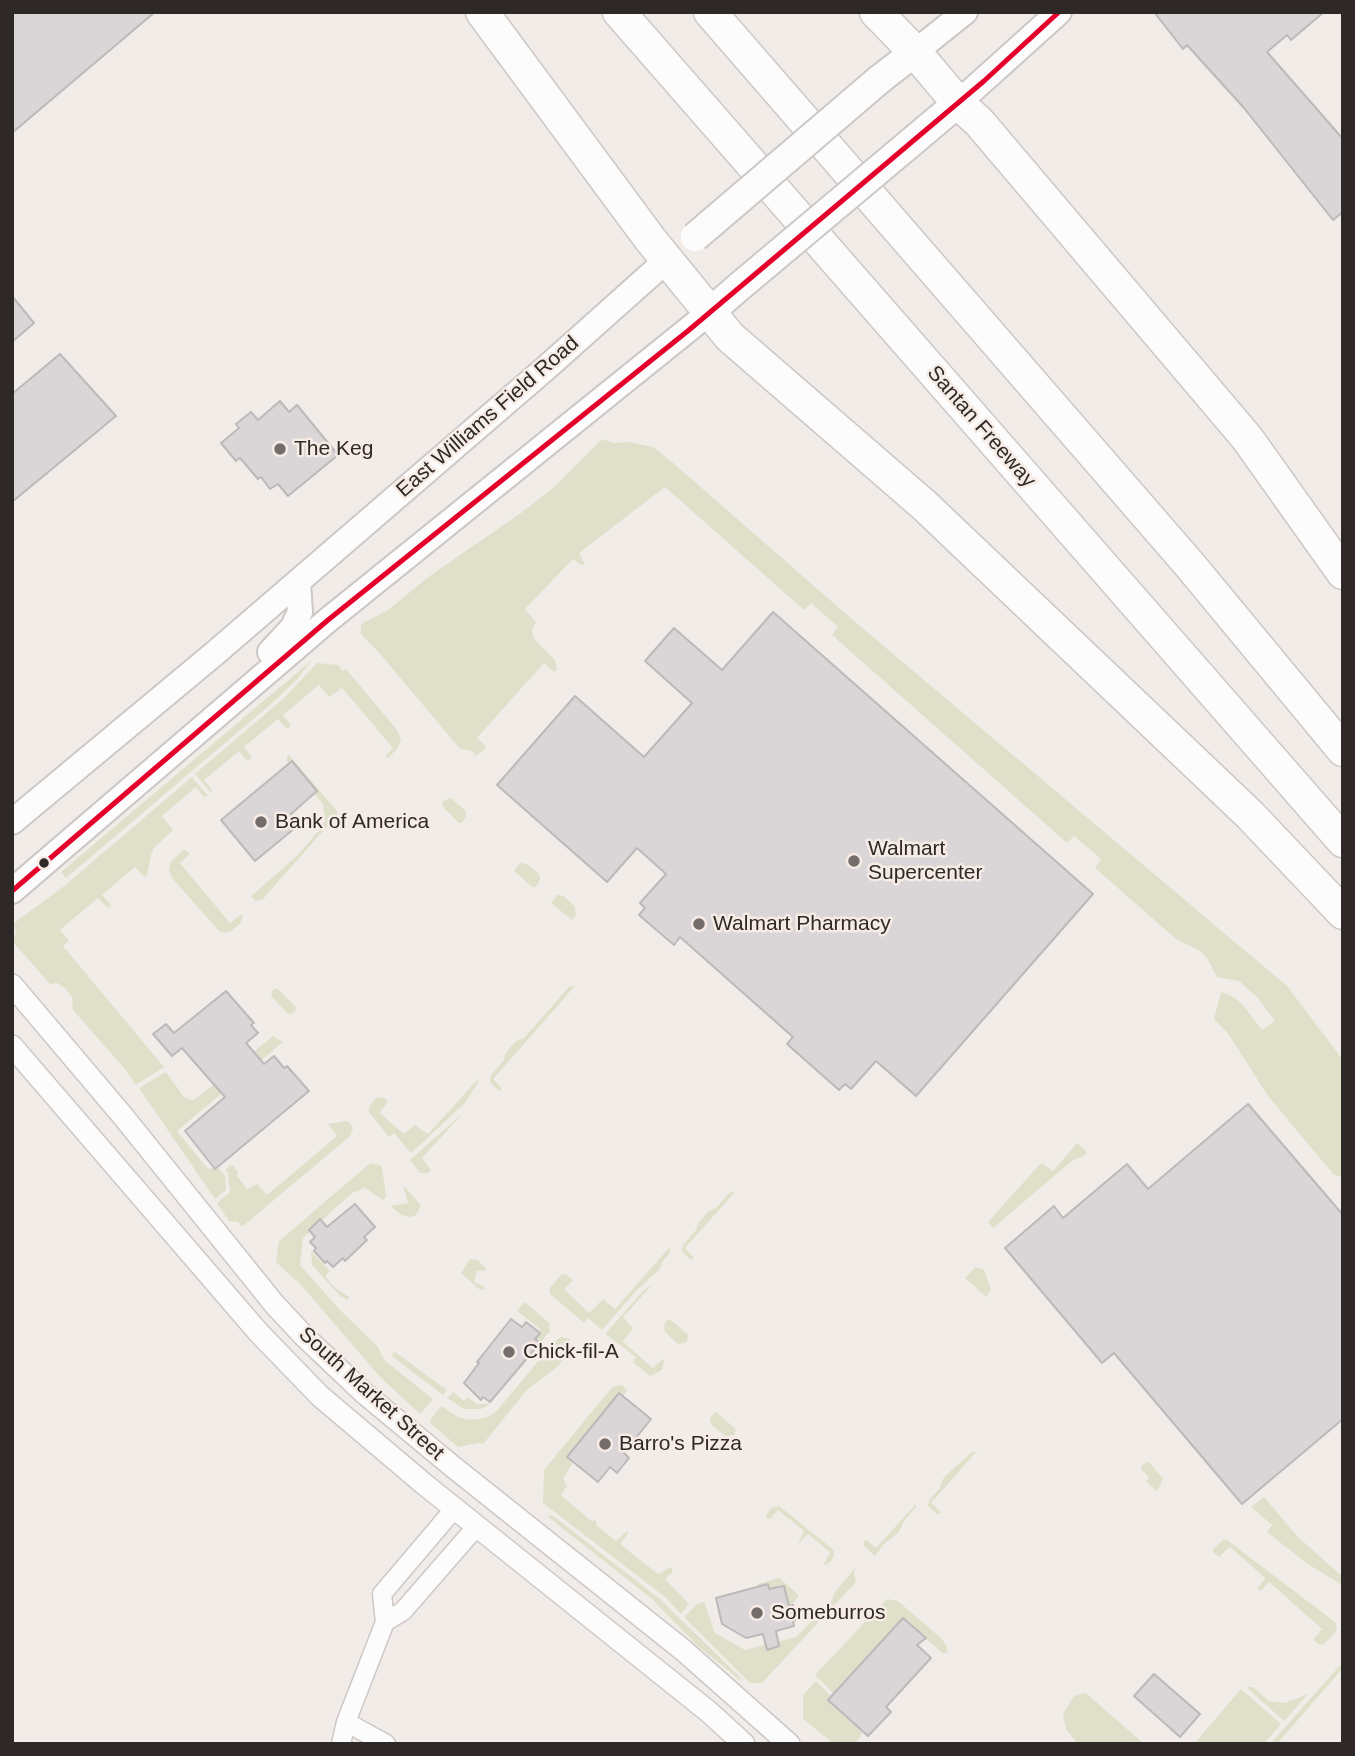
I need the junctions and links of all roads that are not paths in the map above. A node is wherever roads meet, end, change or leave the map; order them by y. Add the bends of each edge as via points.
1 (481, 12) edge
2 (619, 12) edge
3 (710, 12) edge
4 (876, 12) edge
5 (965, 12) edge
6 (1059, 12) edge
7 (915, 52) junction
8 (958, 103) junction
9 (667, 260) junction
10 (710, 312) junction
11 (1343, 573) edge
12 (298, 582) junction
13 (226, 707) junction
14 (1343, 750) edge
15 (12, 822) edge
16 (1343, 841) edge
17 (12, 891) edge
18 (1343, 913) edge
19 (12, 985) edge
20 (12, 1046) edge
21 (455, 1508) junction
22 (477, 1526) junction
23 (385, 1622) junction
24 (346, 1722) junction
25 (739, 1742) edge
26 (341, 1744) edge
27 (386, 1744) edge
28 (789, 1744) edge

1 - 9 highway
2 - 16 highway, Santan Freeway
3 - 14 highway via 1189,564
4 - 7 highway
5 - 7 main road, East Williams Field Road
6 - 8 main road
7 - 8 highway
7 - 9 main road, East Williams Field Road, bridge
8 - 10 main road, bridge
8 - 11 highway via 1247,438
9 - 10 highway
9 - 12 main road, East Williams Field Road
10 - 13 main road
10 - 18 highway via 730,337 924,505 1177,744
12 - 13 main road via 300,612 293,627 244,677
12 - 15 main road, East Williams Field Road
13 - 17 main road
19 - 28 street, South Market Street via 304,1337 383,1409 683,1650
20 - 21 street, South Market Street via 287,1363 359,1430
21 - 22 street, South Market Street
21 - 23 street via 382,1594
22 - 23 street via 403,1611
22 - 25 street, South Market Street via 709,1712
23 - 24 street
24 - 26 street
24 - 27 street

